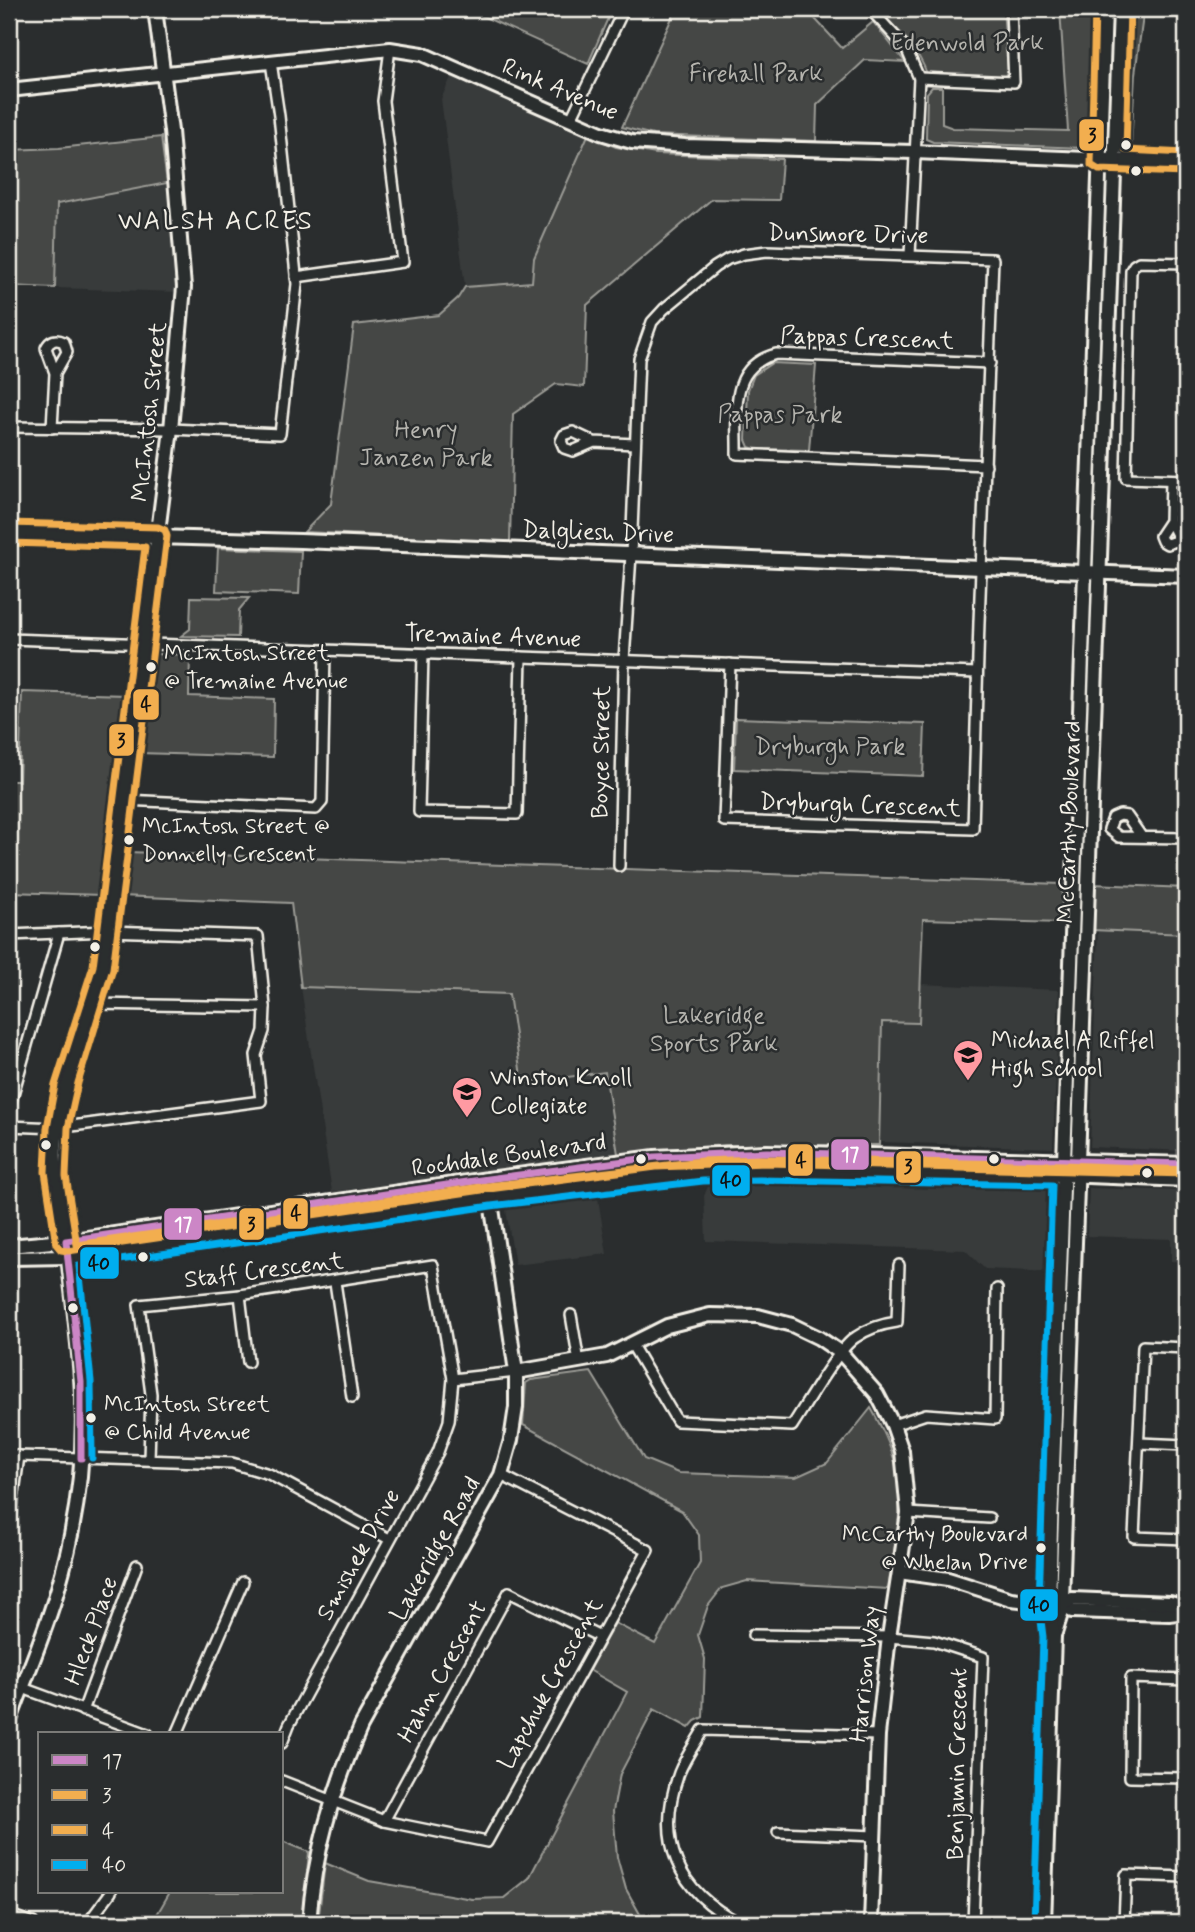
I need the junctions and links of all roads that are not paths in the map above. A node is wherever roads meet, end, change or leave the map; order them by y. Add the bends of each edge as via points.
1 (155, 9) edge
2 (624, 9) edge
3 (870, 9) edge
4 (1011, 9) edge
5 (1105, 9) edge
6 (1120, 9) edge
7 (390, 49) junction
8 (271, 62) junction
9 (164, 75) junction
10 (919, 78) junction
11 (9, 90) edge
12 (571, 119) junction
13 (914, 152) junction
14 (1100, 160) junction
15 (1115, 160) junction
16 (1186, 163) edge
17 (910, 255) junction
18 (1186, 263) edge
19 (296, 276) junction
20 (990, 363) junction
21 (55, 373) dead end
22 (9, 426) edge
23 (52, 428) junction
24 (171, 429) junction
25 (594, 442) dead end
26 (635, 444) junction
27 (986, 464) junction
28 (1171, 480) junction
29 (1186, 480) edge
30 (1170, 521) dead end
31 (9, 533) edge
32 (157, 537) junction
33 (631, 555) junction
34 (982, 568) junction
35 (1084, 573) junction
36 (1100, 573) junction
37 (1186, 576) edge
38 (9, 639) edge
39 (143, 644) junction
40 (325, 651) junction
41 (423, 654) junction
42 (521, 657) junction
43 (624, 660) junction
44 (730, 664) junction
45 (977, 673) junction
46 (124, 800) junction
47 (1141, 836) dead end
48 (1186, 838) edge
49 (619, 866) dead end
50 (108, 932) junction
51 (59, 933) junction
52 (9, 935) edge
53 (94, 1004) junction
54 (265, 1007) junction
55 (9, 1108) edge
56 (9, 1126) edge
57 (57, 1128) junction
58 (1063, 1161) junction
59 (1078, 1161) junction
60 (1186, 1164) edge
61 (1063, 1175) junction
62 (1078, 1175) junction
63 (488, 1179) junction
64 (1186, 1180) edge
65 (490, 1196) junction
66 (66, 1241) junction
67 (9, 1246) edge
68 (68, 1257) junction
69 (9, 1258) edge
70 (899, 1265) dead end
71 (335, 1282) junction
72 (997, 1289) dead end
73 (240, 1295) junction
74 (571, 1315) dead end
75 (632, 1345) junction
76 (1186, 1348) edge
77 (841, 1353) junction
78 (248, 1363) dead end
79 (579, 1363) junction
80 (516, 1372) junction
81 (453, 1379) junction
82 (352, 1397) dead end
83 (893, 1425) junction
84 (1139, 1443) junction
85 (1186, 1445) edge
86 (14, 1455) edge
87 (81, 1458) junction
88 (149, 1460) junction
89 (501, 1475) junction
90 (908, 1513) junction
91 (989, 1518) dead end
92 (9, 1530) edge
93 (390, 1539) junction
94 (1186, 1539) edge
95 (137, 1565) dead end
96 (899, 1572) junction
97 (243, 1582) dead end
98 (1056, 1605) junction
99 (1186, 1609) edge
100 (753, 1634) dead end
101 (598, 1636) junction
102 (890, 1637) junction
103 (1186, 1680) edge
104 (9, 1683) edge
105 (22, 1688) junction
106 (83, 1711) junction
107 (9, 1723) edge
108 (142, 1732) edge
109 (178, 1732) edge
110 (878, 1734) junction
111 (284, 1738) edge
112 (1186, 1779) edge
113 (284, 1782) edge
114 (331, 1802) junction
115 (384, 1821) junction
116 (778, 1832) dead end
117 (876, 1836) junction
118 (1186, 1877) edge
119 (110, 1894) edge
120 (9, 1915) edge
121 (33, 1923) edge
122 (88, 1923) edge
123 (309, 1923) edge
124 (740, 1923) edge
125 (871, 1923) edge
126 (974, 1923) edge
127 (1044, 1923) edge
128 (1124, 1923) edge

1 - 9 street, McIntosh Street
2 - 12 street
3 - 10 street via 906,48
4 - 10 street via 1014,82
5 - 14 street, McCarthy Boulevard
6 - 15 street, McCarthy Boulevard
7 - 8 street, Rink Avenue
7 - 12 street, Rink Avenue via 422,54
7 - 19 street via 383,101 403,262
8 - 9 street, Rink Avenue
8 - 19 street
9 - 11 street, Rink Avenue
9 - 24 street, McIntosh Street via 184,270
10 - 13 street
12 - 13 street, Rink Avenue via 632,142
13 - 14 street, Rink Avenue
13 - 17 street
14 - 15 street, Rink Avenue
14 - 35 street, McCarthy Boulevard
15 - 16 street, Rink Avenue
15 - 36 street, McCarthy Boulevard
17 - 20 street, Dunsmore Drive via 993,259
17 - 26 street, Dunsmore Drive via 766,251 744,254 715,267 652,322 639,359
18 - 28 street via 1139,262 1131,270 1126,478
19 - 24 street via 280,434
20 - 27 street, Dunsmore Drive
20 - 27 street, Pappas Crescent via 776,354 750,368 738,388 737,454
21 - 23 street
22 - 23 street
23 - 24 street
24 - 32 street, McIntosh Street
25 - 26 street
26 - 33 street, Dunsmore Drive
27 - 34 street, Dunsmore Drive
28 - 29 street
28 - 30 street
31 - 32 street, Dalgliesh Drive
32 - 33 street, Dalgliesh Drive
32 - 39 street, McIntosh Street
33 - 34 street, Dalgliesh Drive
33 - 43 street, Boyce Street
34 - 35 street, Dalgliesh Drive
34 - 45 street, Dryburgh Crescent
35 - 36 street, Dalgliesh Drive
35 - 58 street, McCarthy Boulevard
36 - 37 street, Dalgliesh Drive
36 - 59 street, McCarthy Boulevard
38 - 39 street, Tremaine Avenue
39 - 40 street, Tremaine Avenue
39 - 46 street, McIntosh Street
40 - 41 street, Tremaine Avenue
40 - 46 street via 322,802 316,809
41 - 42 street, Tremaine Avenue
41 - 42 street via 419,812 517,814
42 - 43 street, Tremaine Avenue
43 - 44 street, Tremaine Avenue
43 - 49 street, Boyce Street
44 - 45 street, Tremaine Avenue
44 - 45 street, Dryburgh Crescent via 724,821 974,829
46 - 50 street, McIntosh Street
47 - 48 street
50 - 51 street
50 - 53 street, McIntosh Street
50 - 54 street via 258,936
51 - 52 street
51 - 55 street
53 - 54 street
53 - 57 street, McIntosh Street
54 - 57 street via 256,1055 261,1101
56 - 57 street
57 - 66 street, McIntosh Street via 55,1159
58 - 59 street, Rochdale Boulevard
58 - 61 street, McCarthy Boulevard
58 - 63 street, Rochdale Boulevard via 721,1153
59 - 60 street, Rochdale Boulevard
59 - 62 street, McCarthy Boulevard
61 - 62 street, Rochdale Boulevard
61 - 65 street, Rochdale Boulevard via 702,1171
61 - 98 street, McCarthy Boulevard
62 - 64 street, Rochdale Boulevard
62 - 98 street, McCarthy Boulevard
63 - 65 street, Lakeridge Road
63 - 66 street, Rochdale Boulevard
65 - 68 street, Rochdale Boulevard
65 - 80 street, Lakeridge Road
66 - 67 street, Rochdale Boulevard
66 - 68 street, McIntosh Street
68 - 69 street, Rochdale Boulevard
68 - 87 street, McIntosh Street via 81,1381
70 - 77 street via 897,1322 881,1324 854,1338
71 - 73 street, Staff Crescent
71 - 81 street, Staff Crescent via 433,1265
71 - 82 street
72 - 83 street via 995,1419 926,1415
73 - 78 street
73 - 88 street, Staff Crescent via 139,1305 151,1394
74 - 79 street
75 - 77 street, Harrison Way via 667,1326 710,1315 758,1316 792,1325
75 - 77 street via 677,1421 792,1426
75 - 79 street, Harrison Way
76 - 84 street via 1143,1346
77 - 83 street, Harrison Way via 877,1394
79 - 80 street, Harrison Way
80 - 81 street, Harrison Way
80 - 89 street, Lakeridge Road via 516,1407
81 - 93 street, Smishek Drive via 449,1421 438,1452
83 - 90 street, Harrison Way via 902,1451
84 - 85 street
84 - 94 street via 1134,1537
86 - 87 street
86 - 92 street
87 - 88 street
87 - 105 street, McIntosh Street via 72,1533
88 - 93 street via 232,1463 269,1474
89 - 101 street, Lapchuk Crescent via 648,1550
89 - 114 street, Lakeridge Road via 362,1726
90 - 91 street
90 - 96 street, Harrison Way
93 - 111 street, Smishek Drive
95 - 106 street, Hleck Place
96 - 98 street
96 - 102 street, Harrison Way
97 - 109 street
98 - 99 street via 1072,1611 1169,1614
98 - 127 street, McCarthy Boulevard
100 - 102 street
101 - 115 street, Lapchuk Crescent via 487,1842
101 - 115 street, Hahn Crescent via 509,1592
102 - 110 street, Harrison Way
102 - 126 street, Benjamin Crescent via 934,1641 983,1657
103 - 112 street via 1131,1678 1130,1777
104 - 105 street
105 - 106 street
105 - 107 street, McIntosh Street
106 - 108 street
110 - 117 street, Harrison Way
110 - 124 street via 703,1730 680,1771 669,1830 674,1855 690,1887 717,1912
113 - 114 street, Lapchuk Crescent
114 - 115 street, Lapchuk Crescent
114 - 123 street, Lakeridge Road via 317,1854
116 - 117 street
117 - 125 street, Harrison Way
118 - 128 street via 1126,1875
119 - 122 street
120 - 121 street

